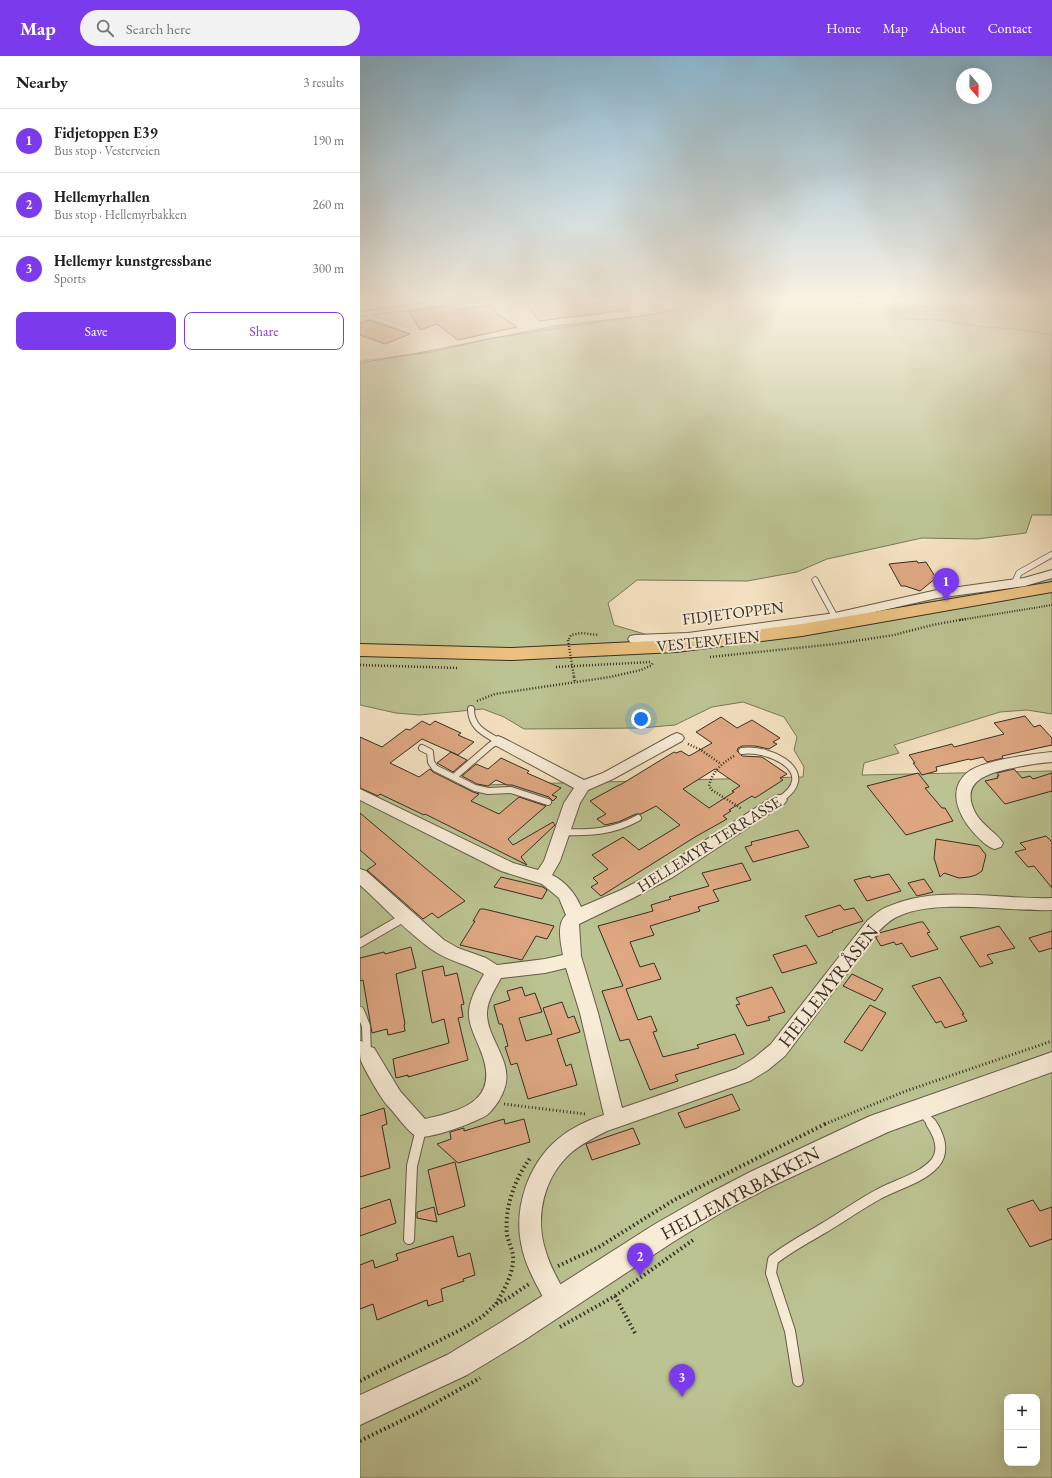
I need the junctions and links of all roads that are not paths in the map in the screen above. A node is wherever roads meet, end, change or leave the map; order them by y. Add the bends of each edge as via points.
1 (1051, 555) dead end
2 (1052, 574) edge
3 (815, 580) dead end
4 (1014, 584) junction
5 (1052, 587) edge
6 (1052, 598) edge
7 (835, 616) junction
8 (635, 639) dead end
9 (360, 650) edge
10 (360, 658) edge
11 (471, 710) road end
12 (680, 740) road end
13 (498, 741) junction
14 (422, 748) dead end
15 (742, 751) road end
16 (1052, 757) edge
17 (454, 777) junction
18 (583, 786) junction
19 (360, 794) edge
20 (779, 800) joint
21 (548, 802) dead end
22 (638, 818) dead end
23 (562, 832) junction
24 (995, 843) dead end
25 (360, 875) edge
26 (542, 878) junction
27 (1052, 904) edge
28 (403, 914) junction
29 (575, 917) junction
30 (360, 943) edge
31 (573, 960) junction
32 (495, 972) junction
33 (360, 1011) edge
34 (364, 1050) edge
35 (1052, 1062) edge
36 (920, 1108) junction
37 (615, 1120) junction
38 (421, 1129) junction
39 (409, 1240) dead end
40 (558, 1302) junction
41 (798, 1382) dead end
42 (360, 1410) edge

1 - 4 lane via 1019,573
2 - 4 street, FIDJETOPPEN
3 - 7 lane
4 - 7 street, FIDJETOPPEN via 931,595
5 - 9 highway, VESTERVEIEN via 802,630 676,646 512,654
6 - 10 highway, VESTERVEIEN via 761,644 678,652 554,660 430,661
7 - 8 street, FIDJETOPPEN via 688,637
11 - 13 lane via 473,724
12 - 18 street
13 - 17 lane
13 - 18 street
14 - 17 lane via 430,751 432,765
15 - 20 lane, HELLEMYR TERRASSE via 750,749 767,752 786,762 791,768 793,787
16 - 24 street via 984,770 970,779 964,788 962,795 975,826
17 - 21 lane via 475,788 488,791 511,790
18 - 23 street via 572,803
19 - 26 street via 509,868
20 - 29 street, HELLEMYR TERRASSE via 667,873
22 - 23 lane via 612,830
23 - 26 street via 552,861
25 - 28 street
26 - 29 street via 564,891 573,906
27 - 37 street, HELLEMYRÅSEN via 932,902 893,911 873,926 778,1050 761,1064 719,1084
28 - 30 lane via 398,921
28 - 32 street via 438,945
29 - 31 street via 570,921 569,932
31 - 32 street
31 - 37 street via 589,1012
32 - 38 street via 479,1002 478,1010 480,1028 496,1072 491,1099 472,1114
33 - 34 lane via 364,1016 368,1033
34 - 38 street via 393,1097
35 - 36 street, HELLEMYRBAKKEN
36 - 40 street, HELLEMYRBAKKEN via 839,1142 721,1200 664,1233
36 - 41 lane via 937,1132 941,1146 935,1163 927,1170 879,1194 795,1244 773,1260 771,1273 790,1331
37 - 40 street via 582,1133 562,1148 539,1182 529,1224 532,1244
38 - 39 lane via 412,1166
40 - 42 street, HELLEMYRBAKKEN via 457,1365

